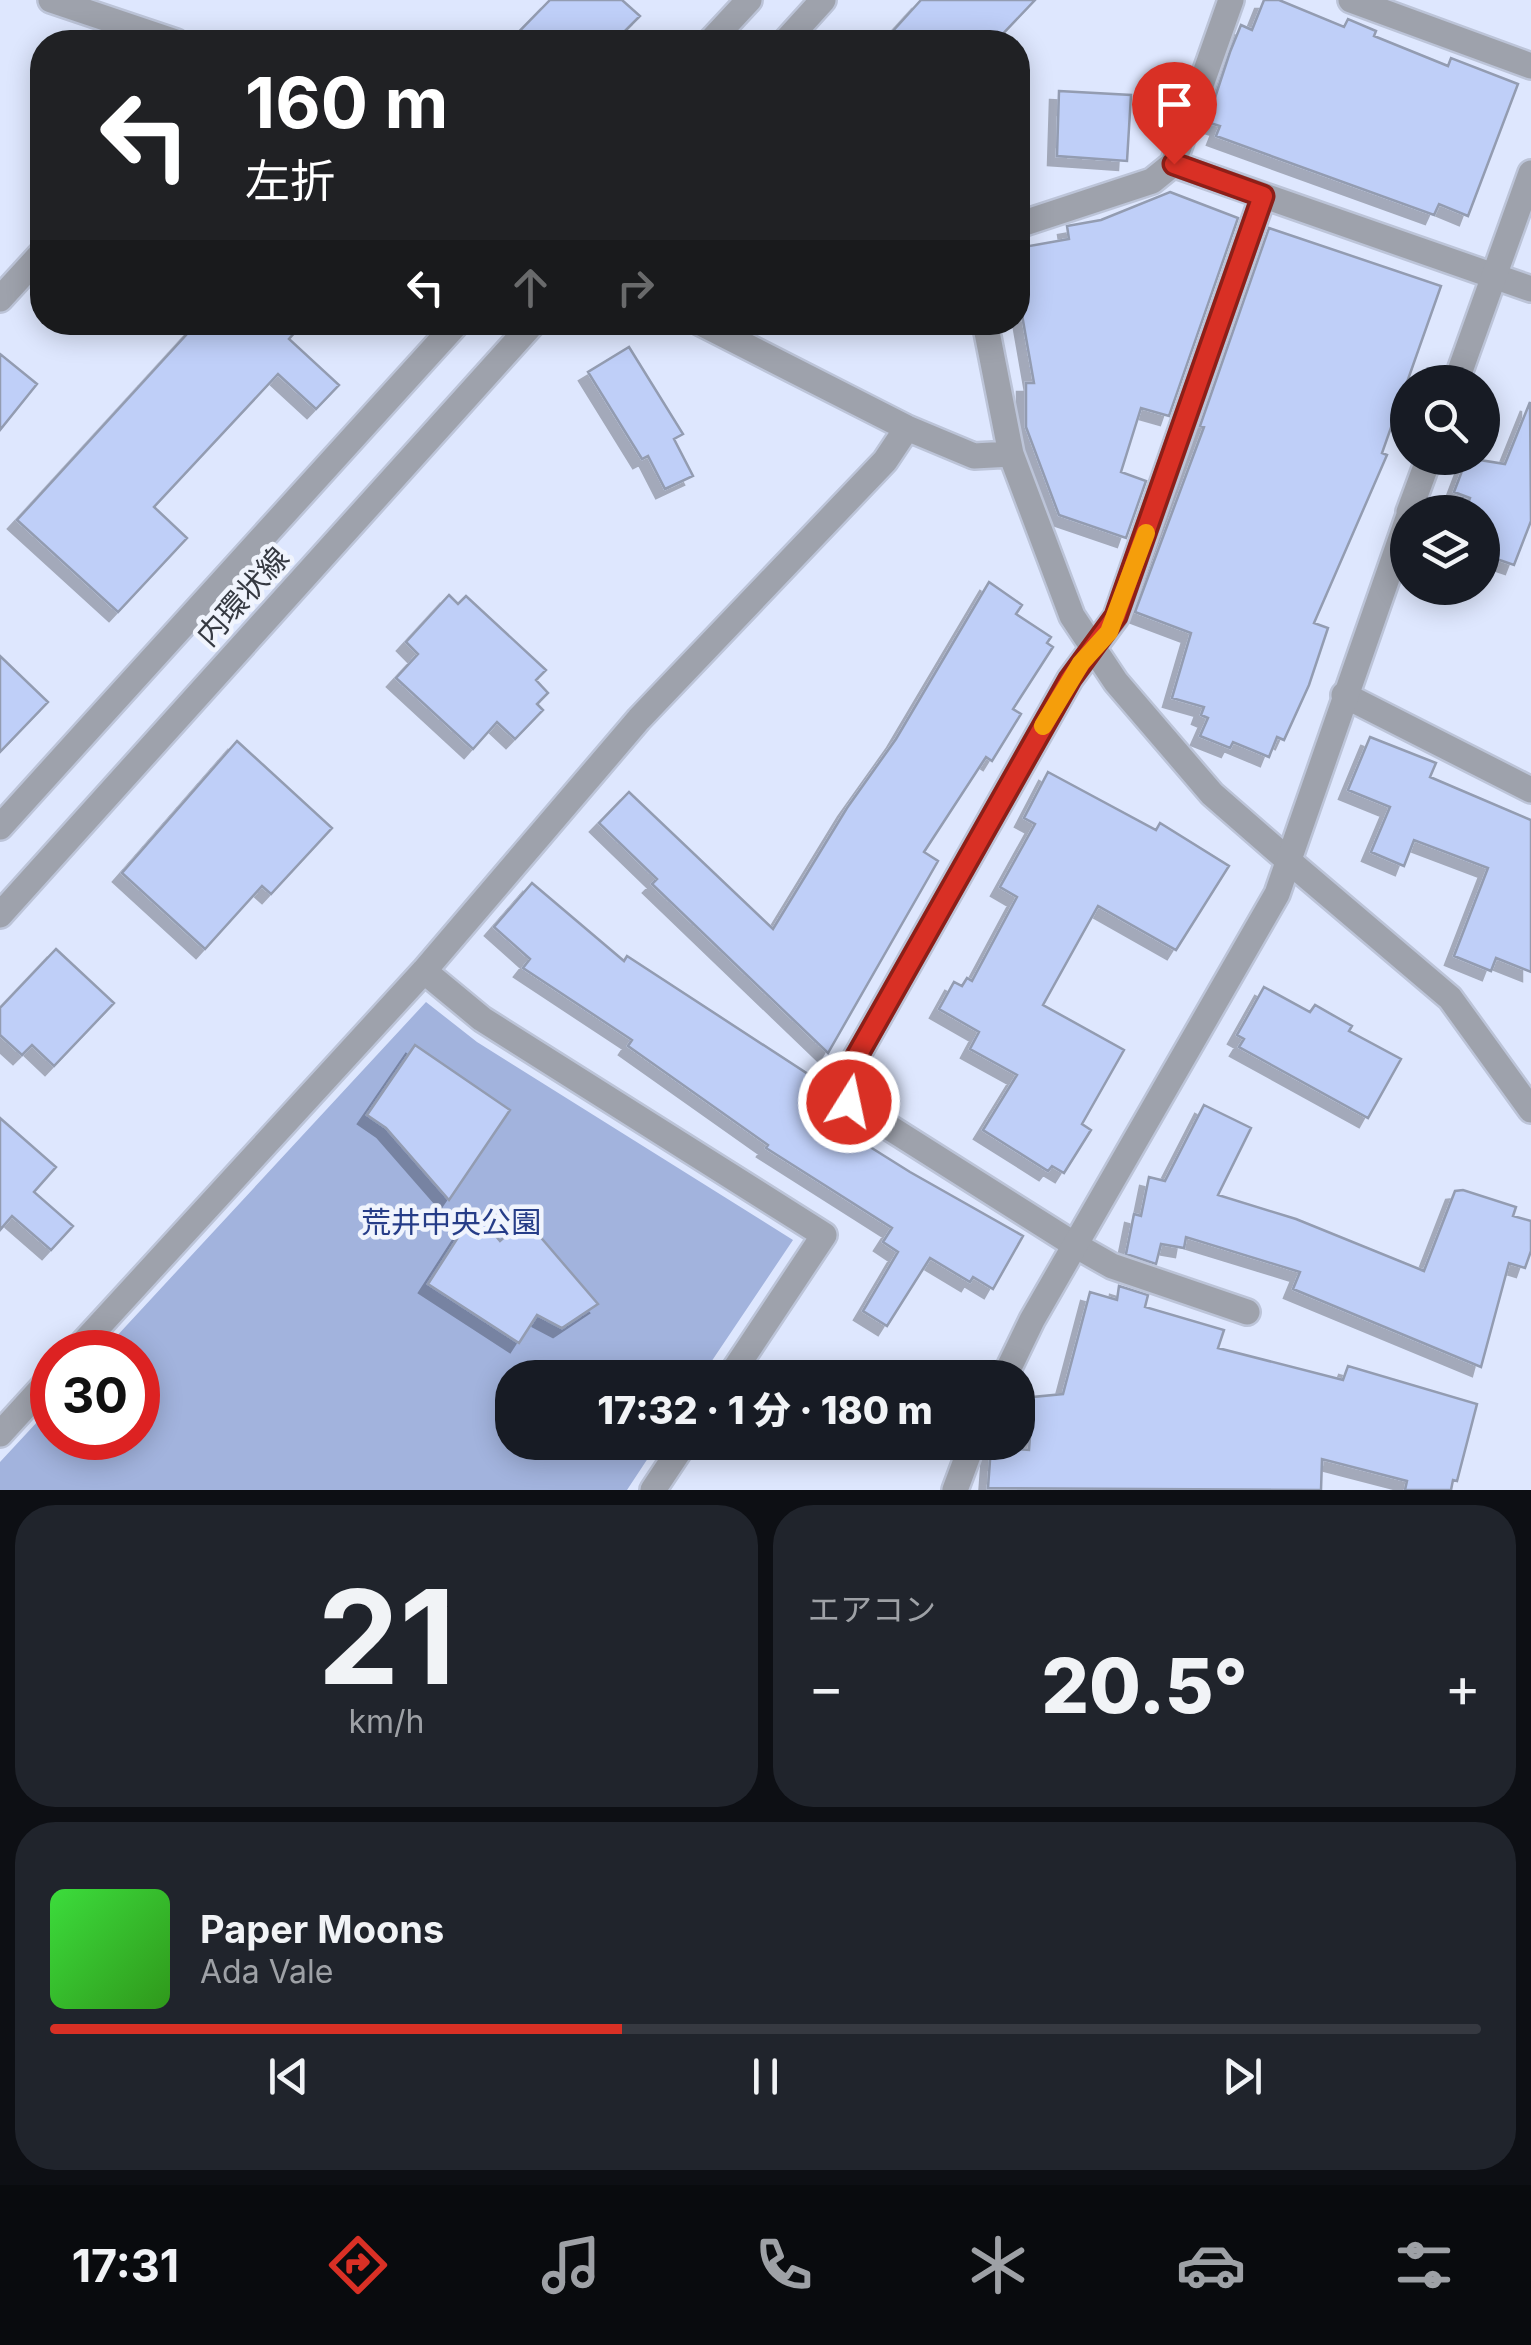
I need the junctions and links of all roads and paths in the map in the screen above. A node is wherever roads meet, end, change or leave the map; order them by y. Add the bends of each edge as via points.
1 (51, 0) edge
2 (748, 0) edge
3 (823, 0) edge
4 (1231, 0) edge
5 (1351, 0) edge
6 (140, 30) edge
7 (721, 30) edge
8 (796, 30) edge
9 (1531, 66) edge
10 (1174, 164) junction
11 (1531, 173) edge
12 (1263, 196) junction
13 (1030, 222) edge
14 (30, 266) edge
15 (1494, 276) junction
16 (1531, 289) edge
17 (0, 299) edge
18 (446, 335) edge
19 (522, 335) edge
20 (725, 335) edge
21 (988, 335) edge
22 (1462, 365) edge
23 (907, 428) junction
24 (1011, 454) junction
25 (1390, 566) edge
26 (1095, 648) junction
27 (1344, 695) junction
28 (1531, 790) edge
29 (0, 827) edge
30 (1290, 862) junction
31 (0, 916) edge
32 (424, 971) junction
33 (1531, 1110) edge
34 (1075, 1245) junction
35 (1248, 1312) dead end
36 (95, 1330) edge
37 (741, 1360) edge
38 (1014, 1360) edge
39 (30, 1401) edge
40 (0, 1434) edge
41 (673, 1460) edge
42 (966, 1460) edge
43 (653, 1490) edge
44 (955, 1490) edge

1 - 6 street
2 - 7 street
3 - 8 street
4 - 10 street
5 - 9 street
10 - 12 street
10 - 13 street via 1152,181
11 - 15 street
12 - 15 street
12 - 26 street via 1116,616
14 - 17 street
15 - 16 street
15 - 22 street
18 - 29 street, 内環状線
19 - 31 street, 内環状線
20 - 23 street
21 - 24 street
23 - 24 street via 974,456
23 - 32 street via 885,461 639,719
24 - 26 street via 1057,583
25 - 27 street
26 - 30 street via 1212,794
26 - 34 street via 1070,679 845,1077 849,1102
27 - 28 street
27 - 30 street
30 - 33 street via 1450,998
30 - 34 street via 1262,923
32 - 36 street
32 - 37 street via 482,1019 824,1236
34 - 35 street via 1112,1266
34 - 38 street
39 - 40 street
41 - 43 street
42 - 44 street

